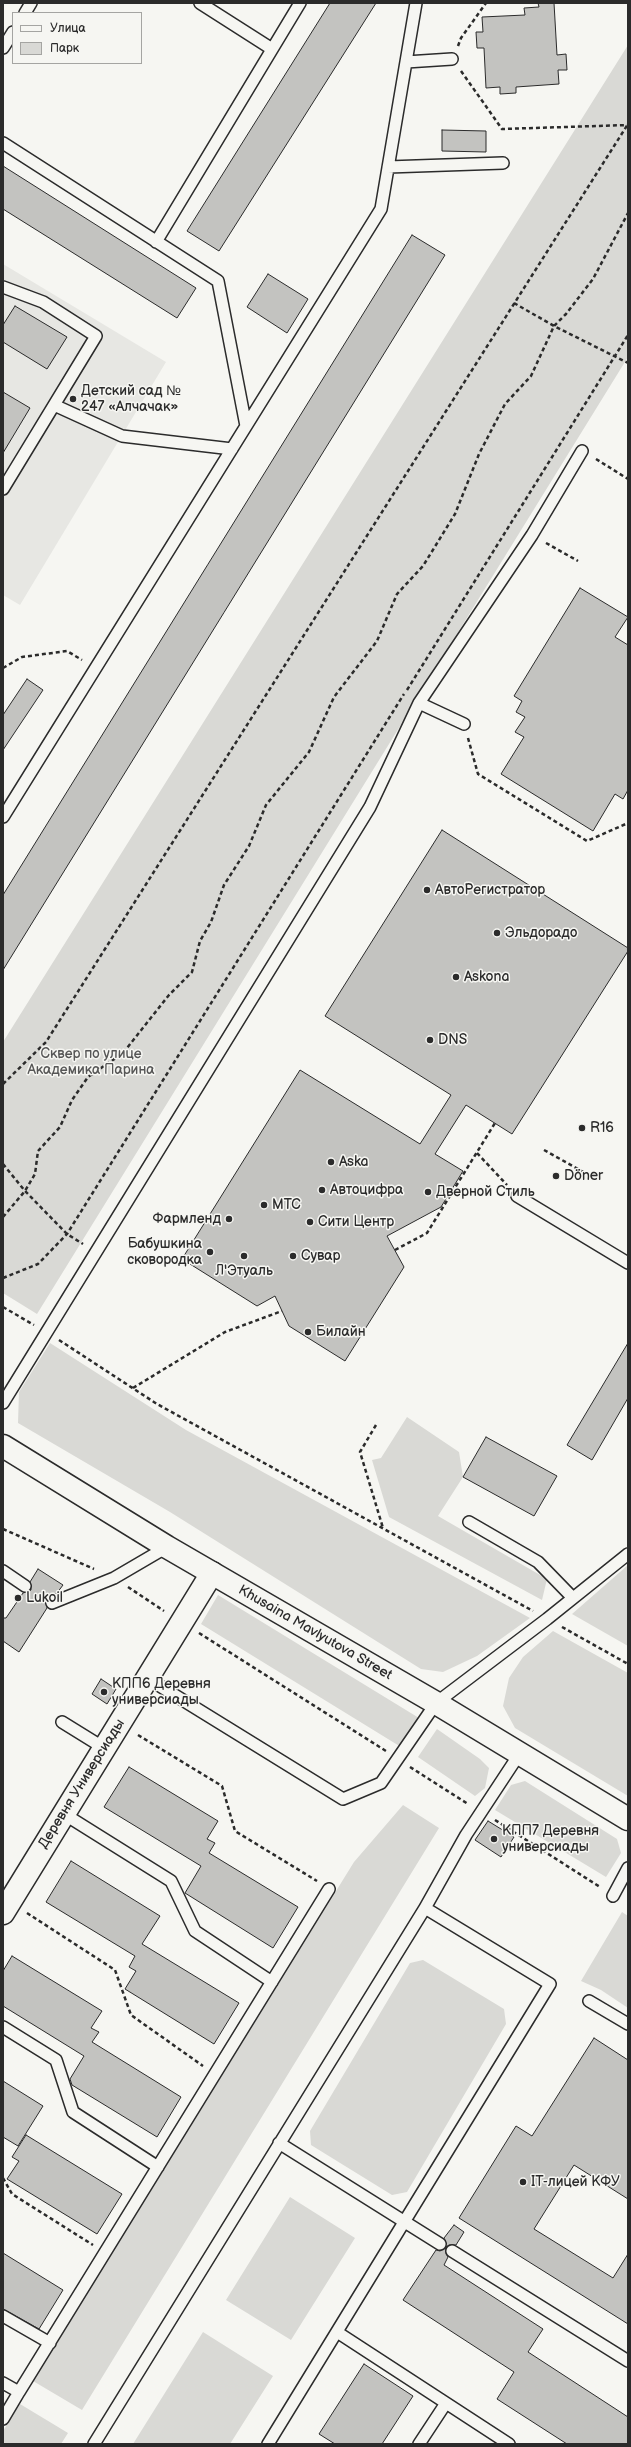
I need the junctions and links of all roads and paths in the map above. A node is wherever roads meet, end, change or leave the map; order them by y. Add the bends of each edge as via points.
1 (31, 3) edge
2 (200, 3) edge
3 (300, 3) edge
4 (416, 3) edge
5 (486, 3) edge
6 (26, 12) edge
7 (12, 34) edge
8 (3, 48) edge
9 (272, 50) junction
10 (452, 59) junction
11 (406, 62) junction
12 (628, 125) edge
13 (3, 143) edge
14 (503, 163) dead end
15 (388, 167) junction
16 (628, 213) edge
17 (156, 242) junction
18 (3, 287) edge
19 (514, 303) junction
20 (554, 326) junction
21 (628, 336) edge
22 (614, 357) junction
23 (628, 363) edge
24 (54, 405) junction
25 (246, 426) junction
26 (232, 448) junction
27 (582, 451) joint
28 (628, 479) edge
29 (3, 489) edge
30 (532, 535) junction
31 (578, 561) dead end
32 (3, 668) edge
33 (96, 668) junction
34 (419, 703) junction
35 (464, 724) joint
36 (3, 817) edge
37 (628, 823) edge
38 (3, 1084) edge
39 (495, 1123) dead end
40 (544, 1150) dead end
41 (477, 1153) junction
42 (3, 1164) edge
43 (586, 1174) dead end
44 (25, 1191) junction
45 (517, 1196) joint
46 (3, 1217) edge
47 (67, 1234) junction
48 (395, 1250) dead end
49 (628, 1263) edge
50 (3, 1278) edge
51 (3, 1307) edge
52 (282, 1311) dead end
53 (47, 1332) junction
54 (133, 1388) junction
55 (3, 1403) edge
56 (376, 1425) dead end
57 (3, 1446) edge
58 (469, 1522) dead end
59 (3, 1529) edge
60 (383, 1529) junction
61 (167, 1547) junction
62 (628, 1554) edge
63 (3, 1571) edge
64 (212, 1573) junction
65 (114, 1578) junction
66 (25, 1586) dead end
67 (573, 1598) junction
68 (52, 1603) dead end
69 (547, 1619) junction
70 (182, 1622) junction
71 (628, 1664) edge
72 (148, 1678) junction
73 (436, 1703) junction
74 (62, 1722) dead end
75 (119, 1724) junction
76 (104, 1748) junction
77 (520, 1753) junction
78 (398, 1759) junction
79 (482, 1812) junction
80 (64, 1814) junction
81 (628, 1819) edge
82 (628, 1868) edge
83 (329, 1889) joint
84 (613, 1896) joint
85 (6, 1907) edge
86 (425, 1908) junction
87 (272, 1982) junction
88 (589, 2001) dead end
89 (628, 2024) edge
90 (3, 2027) edge
91 (215, 2074) junction
92 (279, 2143) junction
93 (158, 2166) junction
94 (3, 2178) edge
95 (404, 2222) junction
96 (440, 2244) dead end
97 (452, 2251) dead end
98 (105, 2253) junction
99 (3, 2316) edge
100 (337, 2332) junction
101 (50, 2343) junction
102 (628, 2361) edge
103 (3, 2383) edge
104 (19, 2392) junction
105 (446, 2403) junction
106 (3, 2419) edge
107 (94, 2444) edge
108 (268, 2444) edge
109 (419, 2444) edge
110 (509, 2444) edge

1 - 6 lane
2 - 9 lane
3 - 9 lane
4 - 11 lane
5 - 10 path via 461,38
7 - 8 lane
9 - 17 lane
10 - 11 lane
10 - 12 path via 502,129
11 - 15 lane
12 - 19 path
13 - 17 lane
14 - 15 lane
15 - 25 lane via 381,209
16 - 20 path via 593,279
17 - 25 lane via 218,281
18 - 24 lane via 43,302 96,336
19 - 20 path
19 - 38 path via 46,1042
20 - 22 path
20 - 44 path via 531,376 505,404 478,454 455,514 423,566 397,594 377,641 334,697 309,752 266,805 249,846 224,885 211,922 200,941 192,972 123,1053 88,1077 72,1100 60,1127 38,1151 35,1174
21 - 22 path
22 - 23 path
22 - 47 path
24 - 26 lane via 122,436
24 - 29 lane
25 - 26 lane
26 - 33 lane
27 - 28 path
27 - 30 lane
30 - 31 path
30 - 34 lane
32 - 33 path via 22,657 67,651
33 - 36 lane
34 - 35 lane
34 - 53 lane via 370,807
35 - 37 path via 478,774 587,841
39 - 41 path
40 - 43 path
41 - 45 path
41 - 48 path via 427,1233
42 - 44 path
44 - 46 path
44 - 47 path
45 - 49 lane
47 - 50 path via 38,1264
51 - 53 path
52 - 54 path via 225,1332
53 - 54 path
53 - 55 lane
54 - 60 path via 157,1404
56 - 60 path via 360,1452
57 - 61 street, Khusaina Mavlyutova Street
58 - 67 lane via 538,1562
59 - 65 path
60 - 69 path
61 - 64 street, Khusaina Mavlyutova Street
61 - 65 lane
62 - 67 lane
63 - 66 lane
64 - 70 street, Деревня Универсиады
64 - 73 street, Khusaina Mavlyutova Street
65 - 68 lane
65 - 70 path
67 - 69 lane
69 - 71 path
69 - 73 lane
70 - 72 street, Деревня Универсиады
70 - 78 path
72 - 75 street, Деревня Универсиады
72 - 78 lane via 343,1799 381,1783
73 - 77 street, Khusaina Mavlyutova Street
73 - 78 lane
74 - 76 lane
75 - 76 street, Деревня Универсиады
75 - 83 path via 222,1786 236,1831
76 - 80 street, Деревня Универсиады
77 - 79 lane
77 - 81 street, Khusaina Mavlyutova Street
78 - 79 path
79 - 84 path
79 - 86 lane via 466,1835
80 - 85 street, Деревня Универсиады
80 - 87 lane via 171,1881 195,1931
82 - 84 lane
83 - 87 lane
85 - 91 path via 115,1970 131,2014
86 - 92 lane
86 - 95 lane via 550,1984
87 - 91 lane
88 - 89 lane
90 - 93 lane via 56,2060 73,2112
91 - 93 lane
92 - 95 lane
92 - 107 lane
93 - 98 lane
94 - 98 path via 12,2194
95 - 96 lane
95 - 100 lane
97 - 102 lane
98 - 101 lane
99 - 101 lane
100 - 105 lane
100 - 108 lane
101 - 104 lane
103 - 104 lane
104 - 106 lane
105 - 109 lane
105 - 110 lane

